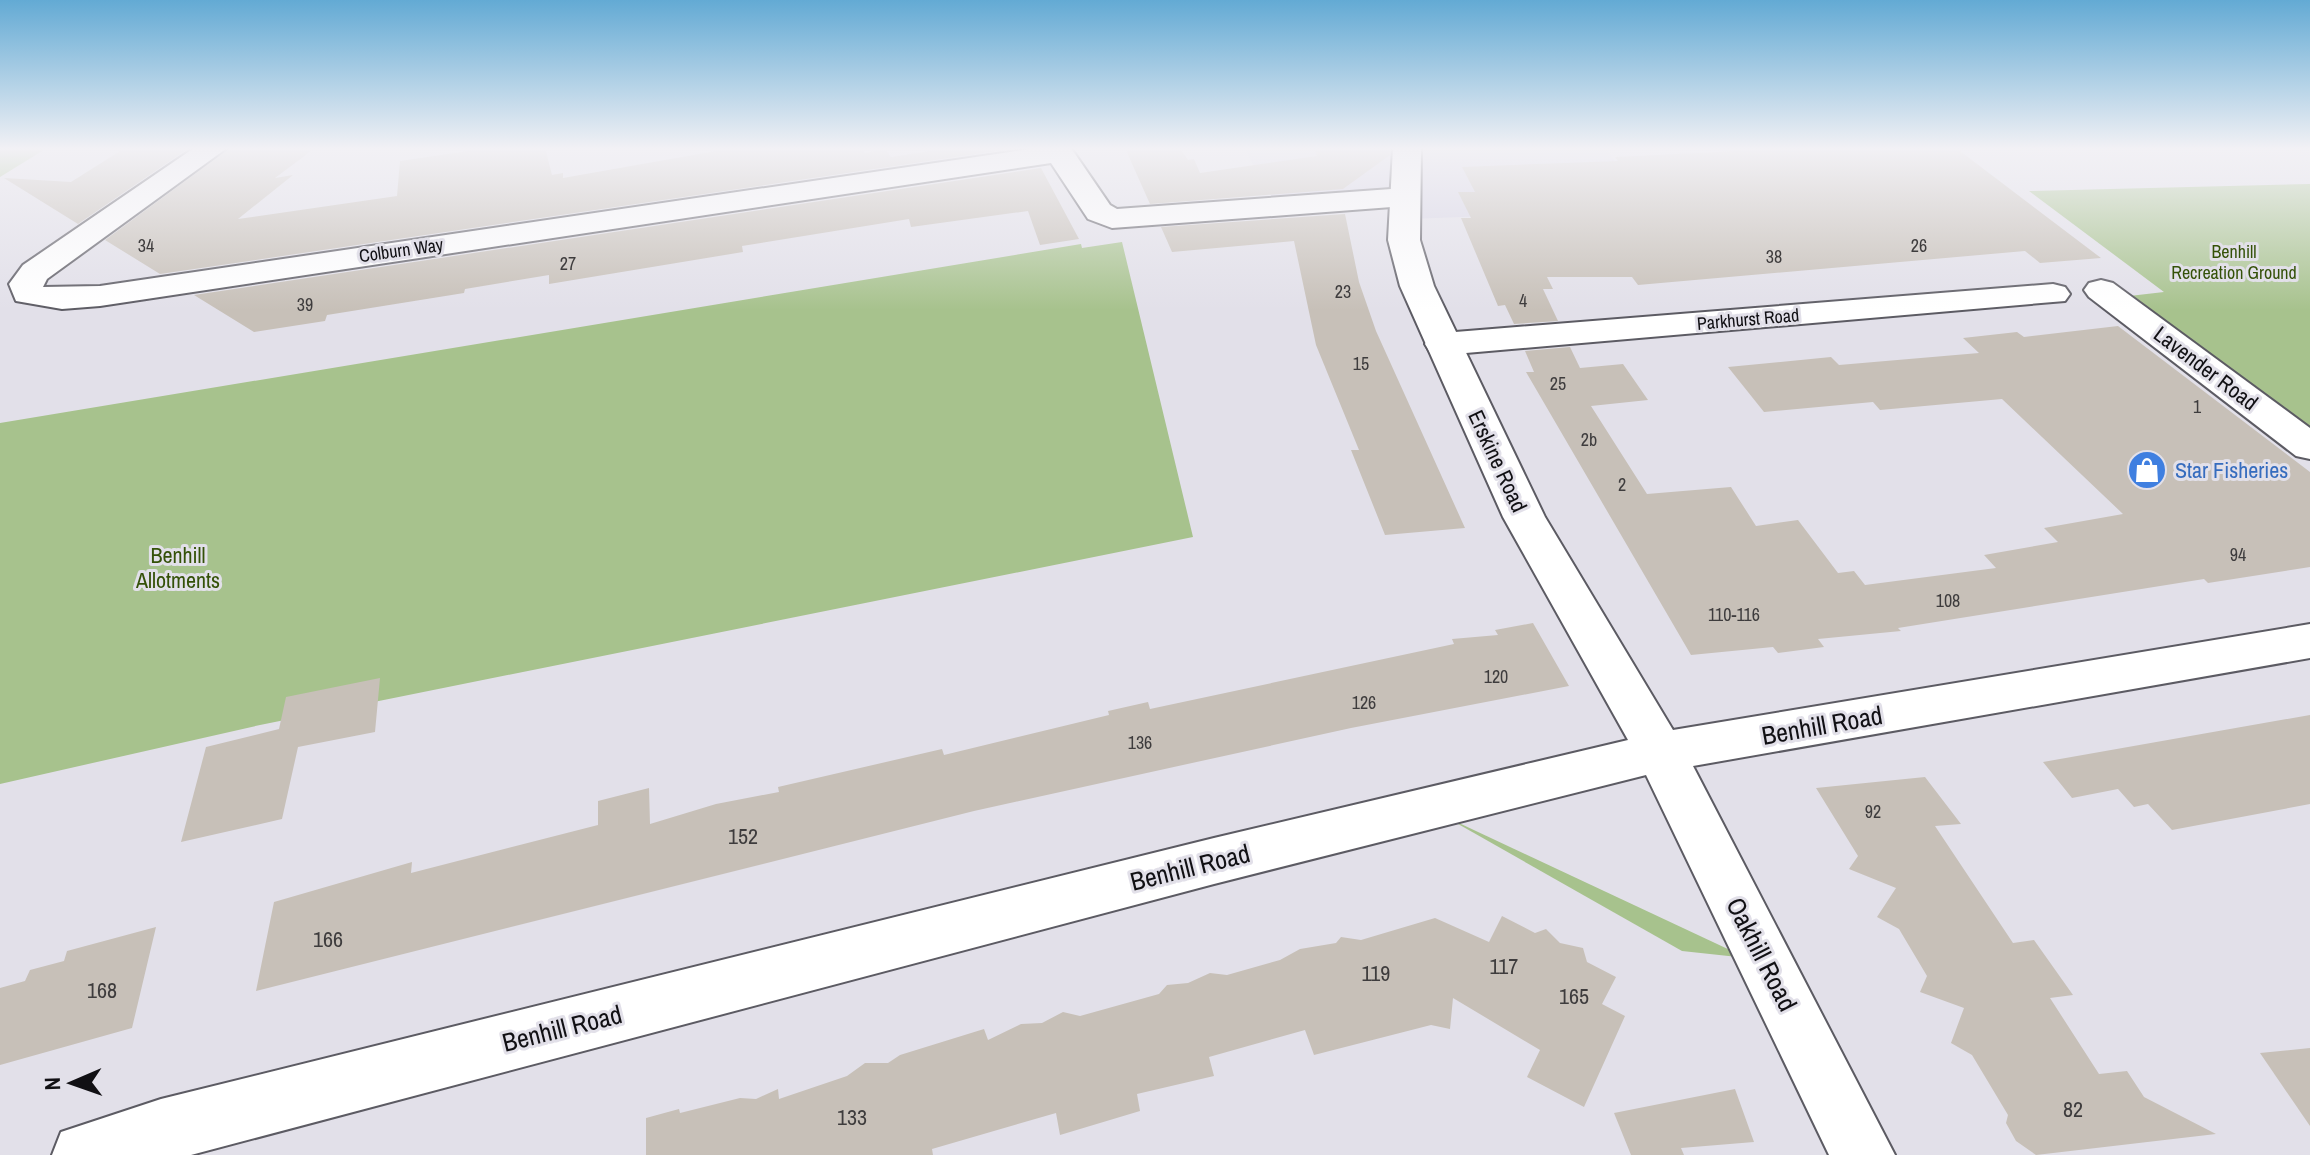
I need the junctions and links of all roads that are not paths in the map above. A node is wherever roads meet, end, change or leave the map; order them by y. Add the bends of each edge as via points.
1 (136, 202) edge
2 (716, 202) edge
3 (1092, 202) edge
4 (1340, 202) edge
5 (1405, 202) edge
6 (2101, 290) dead end
7 (2053, 294) dead end
8 (1443, 344) junction
9 (2310, 447) edge
10 (2310, 641) edge
11 (1660, 752) junction
12 (84, 1155) edge
13 (1863, 1155) edge

1 - 2 street, Colburn Way via 35,272 26,284 28,294 74,297 174,284
3 - 4 street via 1112,219
5 - 8 street, Erskine Road via 1404,240
6 - 9 street, Lavender Road
7 - 8 street, Parkhurst Road
8 - 11 street, Erskine Road via 1524,517
10 - 11 street, Benhill Road
11 - 12 street, Benhill Road via 1154,876
11 - 13 street, Oakhill Road

